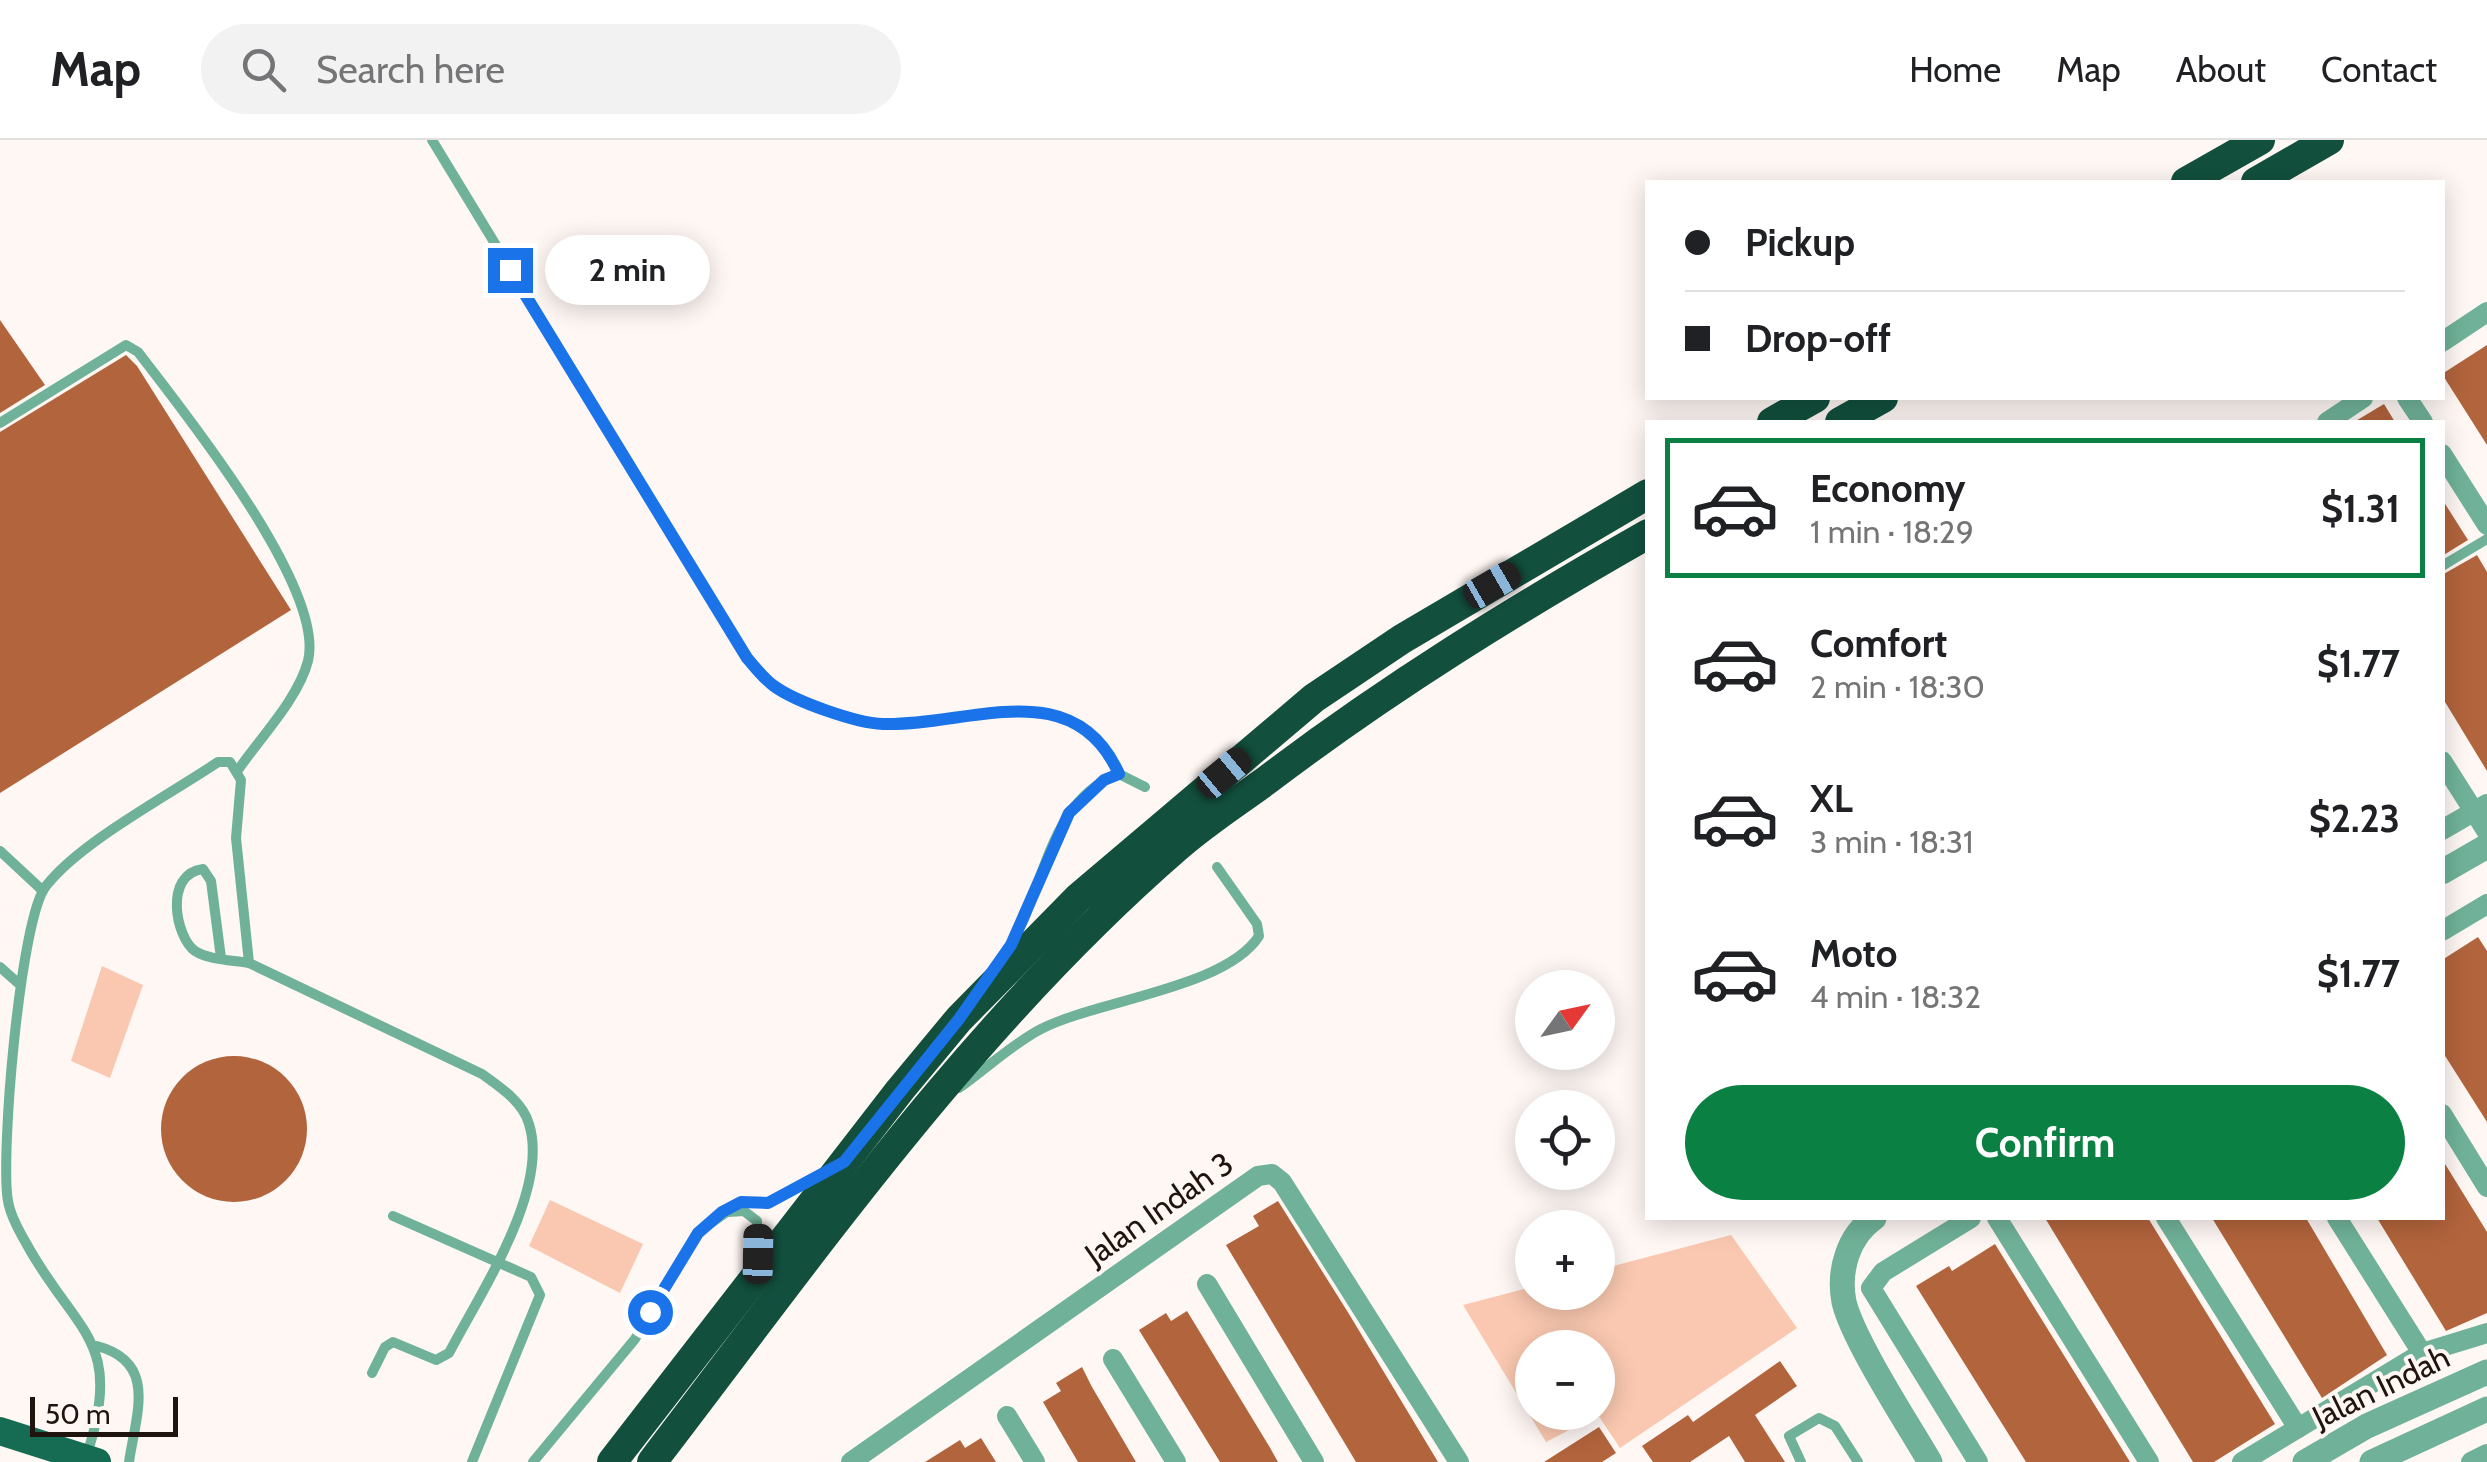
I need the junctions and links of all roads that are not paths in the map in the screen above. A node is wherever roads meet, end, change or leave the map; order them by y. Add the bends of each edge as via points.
1 (432, 140) edge
2 (2260, 140) edge
3 (2329, 140) edge
4 (2190, 180) edge
5 (2259, 180) edge
6 (2487, 312) edge
7 (2445, 340) edge
8 (1811, 400) edge
9 (1879, 400) edge
10 (2359, 400) edge
11 (1776, 420) edge
12 (1844, 420) edge
13 (2329, 420) edge
14 (0, 423) edge
15 (2445, 459) edge
16 (1645, 496) edge
17 (2487, 526) edge
18 (1645, 536) edge
19 (2487, 539) edge
20 (2445, 564) edge
21 (2445, 765) edge
22 (238, 770) junction
23 (1119, 774) junction
24 (1146, 786) dead end
25 (2481, 808) edge
26 (2445, 828) edge
27 (2487, 832) edge
28 (2487, 846) edge
29 (0, 850) edge
30 (1217, 868) dead end
31 (2445, 870) edge
32 (42, 890) junction
33 (2485, 911) edge
34 (2445, 930) edge
35 (221, 958) junction
36 (249, 963) junction
37 (0, 967) edge
38 (18, 983) junction
39 (959, 1019) junction
40 (2445, 1118) edge
41 (914, 1122) junction
42 (844, 1162) junction
43 (2484, 1174) edge
44 (722, 1212) junction
45 (392, 1216) dead end
46 (1871, 1220) edge
47 (1968, 1220) edge
48 (1997, 1220) edge
49 (2167, 1220) edge
50 (2338, 1220) edge
51 (496, 1262) junction
52 (758, 1276) junction
53 (1207, 1284) dead end
54 (2487, 1333) edge
55 (97, 1346) junction
56 (2422, 1353) junction
57 (1113, 1359) dead end
58 (2487, 1372) edge
59 (372, 1373) dead end
60 (2487, 1409) edge
61 (1008, 1416) dead end
62 (2298, 1428) junction
63 (0, 1430) edge
64 (2487, 1454) edge
65 (91, 1460) edge
66 (129, 1462) edge
67 (472, 1462) edge
68 (532, 1462) edge
69 (612, 1462) edge
70 (652, 1462) edge
71 (851, 1462) edge
72 (1035, 1462) edge
73 (1176, 1462) edge
74 (1314, 1462) edge
75 (1459, 1462) edge
76 (1801, 1462) edge
77 (1858, 1462) edge
78 (1930, 1462) edge
79 (1978, 1462) edge
80 (2149, 1462) edge
81 (2242, 1462) edge
82 (2304, 1462) edge
83 (2372, 1462) edge
84 (2471, 1462) edge

1 - 23 lane via 747,658 773,686 884,724 982,712 1055,715 1100,742
2 - 4 highway
3 - 5 highway
6 - 7 street
8 - 11 highway
9 - 12 highway
10 - 13 street
14 - 22 lane via 126,345 238,484 312,639 297,684
15 - 17 street
16 - 39 highway via 1314,698 1078,898
18 - 41 highway via 1414,675 1177,847 1019,1000
19 - 20 lane
21 - 25 street
22 - 32 lane via 218,762 64,866
22 - 36 lane via 236,838
23 - 24 lane
23 - 39 lane via 1069,813 1011,945
25 - 26 street
25 - 27 street
28 - 31 street
29 - 32 lane
30 - 41 lane via 1257,924 1259,936 1241,957 1038,1031
32 - 38 lane
33 - 34 street
35 - 35 lane via 188,944 176,893 193,870 203,869 212,881
35 - 36 lane
36 - 51 lane via 482,1074 510,1094 529,1121 533,1170
37 - 38 lane
38 - 55 lane via 7,1200 25,1242
39 - 42 highway
40 - 43 street
41 - 70 highway
42 - 44 lane via 768,1203 741,1202
42 - 52 highway
44 - 52 lane via 744,1211 756,1221
44 - 68 lane via 698,1233 635,1339
45 - 51 lane
46 - 78 street via 1848,1248 1844,1303
47 - 79 street via 1876,1277 1873,1293
48 - 80 street
49 - 62 street
50 - 56 street
51 - 59 lane via 444,1358 393,1342
51 - 67 lane via 531,1277 540,1295
52 - 69 highway
53 - 74 street
54 - 56 street
55 - 65 lane via 102,1411
55 - 66 lane via 130,1362 139,1381
56 - 62 street
57 - 73 street
58 - 82 street, Jalan Indah
60 - 83 street, Jalan Indah
61 - 72 street
62 - 81 street
63 - 65 main road
64 - 84 street
71 - 75 street, Jalan Indah 3 via 1258,1176 1272,1174
76 - 77 lane via 1789,1436 1819,1418 1835,1426

